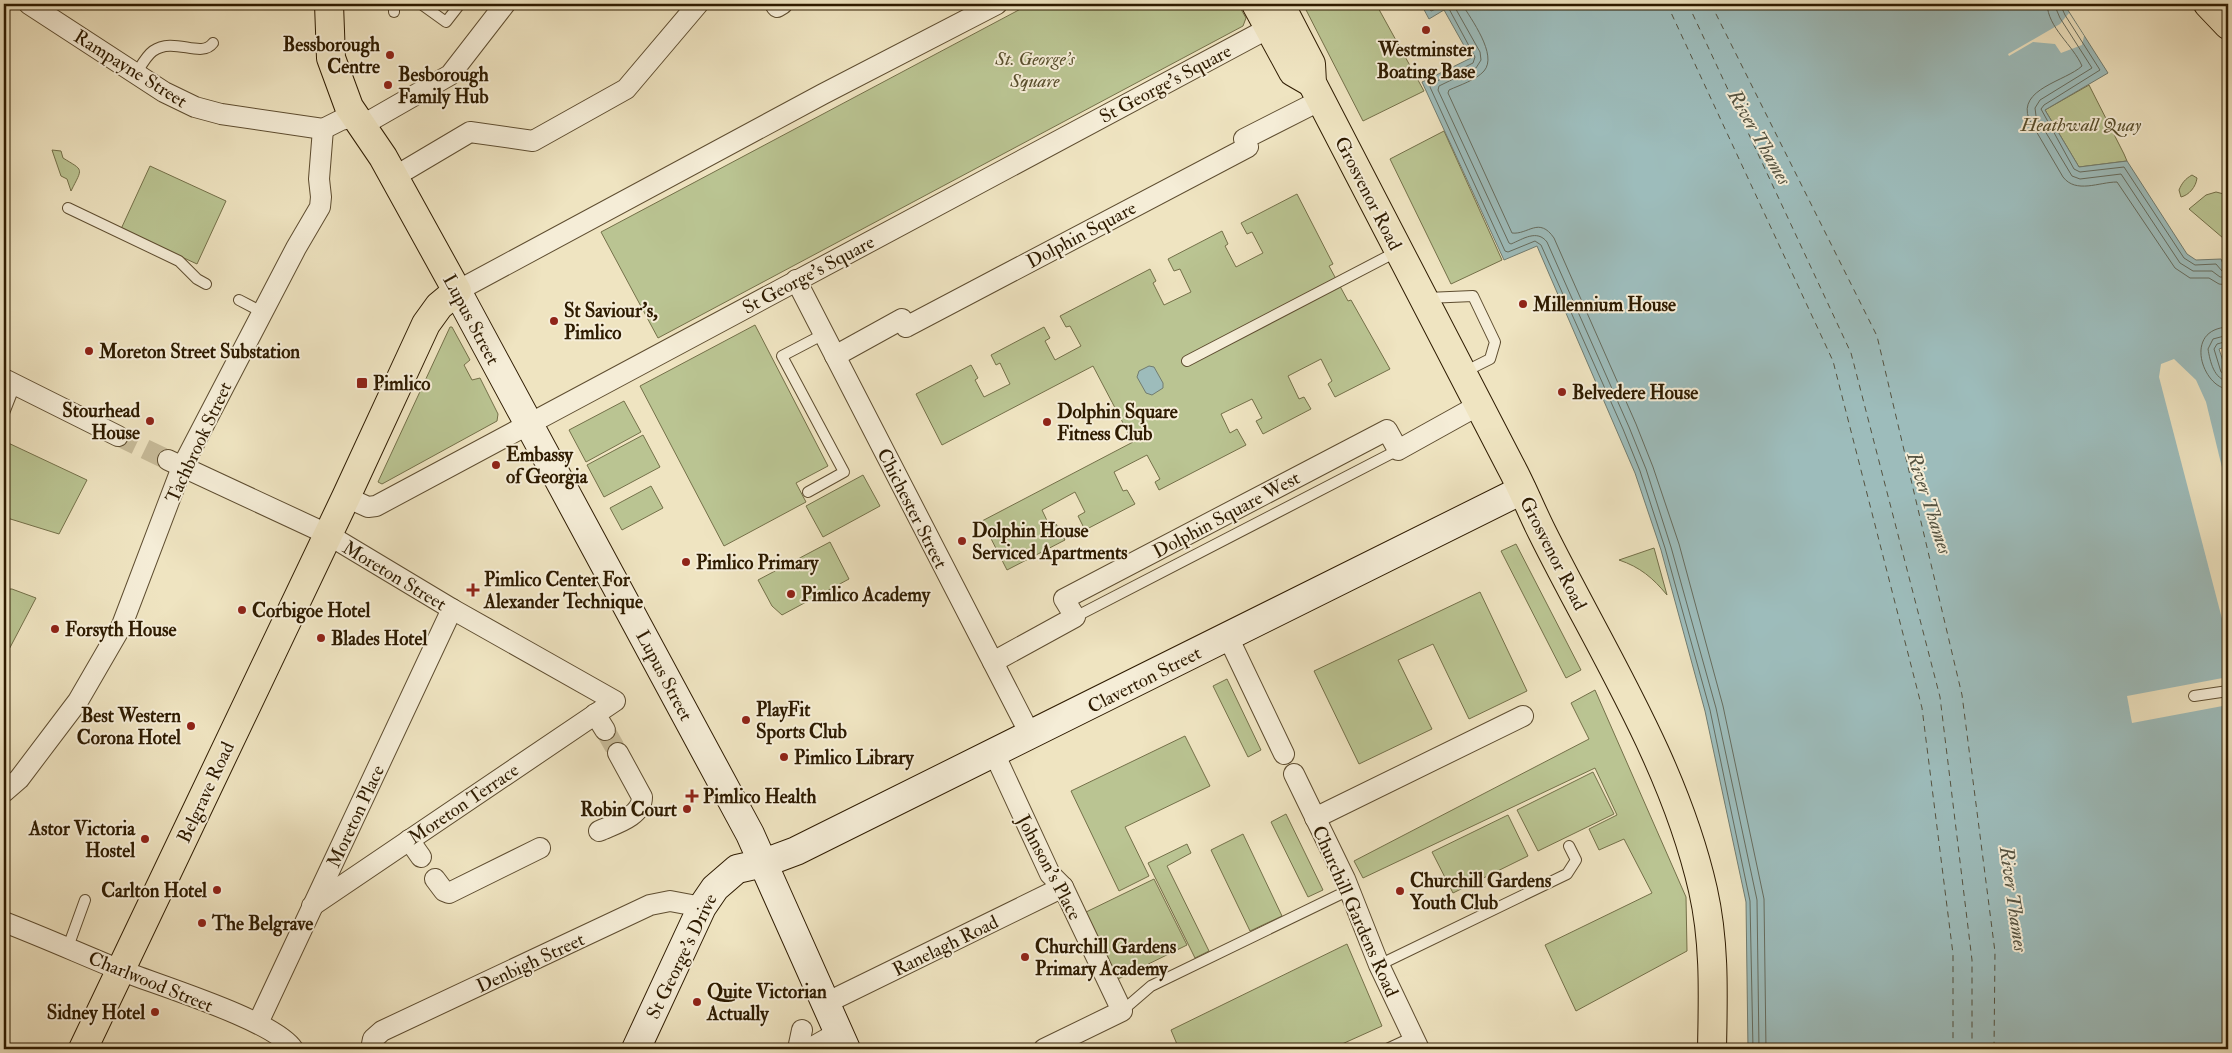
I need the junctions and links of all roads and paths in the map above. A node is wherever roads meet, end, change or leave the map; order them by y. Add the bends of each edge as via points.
1 (29, 4) edge
2 (329, 4) edge
3 (421, 4) edge
4 (460, 4) edge
5 (505, 4) edge
6 (698, 4) edge
7 (775, 4) edge
8 (782, 4) edge
9 (998, 4) edge
10 (1256, 4) edge
11 (2208, 4) edge
12 (1274, 16) edge
13 (2228, 25) edge
14 (214, 43) dead end
15 (136, 74) junction
16 (1316, 91) junction
17 (358, 121) junction
18 (322, 129) junction
19 (394, 177) junction
20 (68, 208) dead end
21 (1399, 250) junction
22 (796, 280) junction
23 (206, 284) dead end
24 (457, 291) junction
25 (1424, 299) junction
26 (239, 300) dead end
27 (262, 312) junction
28 (824, 334) junction
29 (835, 356) junction
30 (1187, 361) dead end
31 (1462, 372) junction
32 (10, 382) edge
33 (1479, 405) junction
34 (4, 413) edge
35 (529, 424) junction
36 (118, 436) tunnel mouth
37 (1398, 450) junction
38 (175, 464) junction
39 (1522, 490) junction
40 (808, 492) dead end
41 (346, 497) junction
42 (327, 534) junction
43 (452, 609) junction
44 (1075, 617) junction
45 (1228, 637) junction
46 (992, 662) junction
47 (2228, 691) edge
48 (2194, 696) dead end
49 (615, 701) joint
50 (1523, 716) dead end
51 (1031, 736) junction
52 (618, 753) tunnel mouth
53 (994, 753) junction
54 (1284, 754) dead end
55 (1294, 774) dead end
56 (4, 792) edge
57 (1316, 818) junction
58 (599, 831) dead end
59 (409, 840) junction
60 (1569, 846) dead end
61 (540, 848) dead end
62 (421, 858) dead end
63 (764, 863) junction
64 (435, 879) dead end
65 (1063, 887) junction
66 (1349, 890) junction
67 (84, 900) dead end
68 (312, 906) junction
69 (702, 907) junction
70 (4, 922) edge
71 (68, 947) junction
72 (1379, 966) junction
73 (120, 970) junction
74 (826, 1003) junction
75 (1122, 1011) junction
76 (258, 1023) junction
77 (802, 1030) dead end
78 (843, 1041) edge
79 (1416, 1043) edge
80 (83, 1049) edge
81 (293, 1049) edge
82 (371, 1049) edge
83 (636, 1049) edge
84 (798, 1049) edge
85 (809, 1049) edge
86 (1044, 1049) edge
87 (1387, 1049) edge
88 (1712, 1049) edge

1 - 15 street, Rampayne Street
2 - 17 main road, Lupus Street via 331,58
3 - 4 lane via 446,22
5 - 17 street via 450,76
6 - 19 street via 626,89 533,141 470,132
7 - 8 street via 777,7
9 - 24 street
10 - 12 main road, Grosvenor Road
11 - 13 main road
12 - 16 main road, Grosvenor Road via 1311,64
12 - 22 street, St George's Square
14 - 15 lane via 201,51 177,44 154,50
15 - 18 street, Rampayne Street via 195,107
16 - 21 main road, Grosvenor Road
16 - 29 street, Dolphin Square via 1244,139 1248,147 906,326 902,319
17 - 18 street via 341,120
17 - 19 main road, Lupus Street
18 - 27 street, Tachbrook Street via 320,207
19 - 24 main road, Lupus Street
20 - 23 lane via 179,260
21 - 25 main road, Grosvenor Road
21 - 30 lane
22 - 28 street, Chichester Street
22 - 35 street, St George's Square
24 - 35 street, Lupus Street
24 - 41 main road via 439,306 426,324
25 - 31 main road, Grosvenor Road
25 - 31 lane via 1472,296 1495,342 1490,358
26 - 27 lane
27 - 38 street, Tachbrook Street
28 - 29 street, Chichester Street
28 - 40 lane via 782,356 844,472
29 - 46 street, Chichester Street
31 - 33 main road, Grosvenor Road
32 - 34 lane
32 - 36 street
33 - 37 street
33 - 39 main road, Grosvenor Road
35 - 41 street, St George's Square via 376,506 368,507
35 - 63 street, Lupus Street
37 - 44 lane via 1222,536
37 - 44 street, Dolphin Square West via 1387,430 1379,434 1064,599
38 - 42 street, Moreton Street
38 - 56 street, Tachbrook Street via 122,624 78,701 19,779
39 - 45 street, Claverton Street
39 - 88 main road, Grosvenor Road via 1662,767 1681,812 1703,892 1713,963
41 - 42 main road
42 - 43 street, Moreton Street
42 - 73 main road, Belgrave Road
43 - 49 street, Moreton Street
43 - 68 street, Moreton Place
44 - 46 street
45 - 51 street, Claverton Street
45 - 54 street
46 - 51 street, Chichester Street
47 - 48 lane
49 - 59 street, Moreton Terrace via 600,722
50 - 57 street
51 - 53 street, Claverton Street
52 - 58 street via 642,802 636,812
53 - 63 street, Claverton Street via 796,852
53 - 65 street, Johnson's Place via 1050,874
55 - 57 street, Churchill Gardens Road
57 - 66 street, Churchill Gardens Road
59 - 62 street
59 - 68 street, Moreton Terrace
60 - 72 lane via 1576,860 1567,874
61 - 64 street via 449,893
63 - 69 street, St George's Drive via 738,869 715,888
63 - 74 street, Lupus Street
65 - 74 street, Ranelagh Road
65 - 75 street, Johnson's Place
66 - 72 street, Churchill Gardens Road
66 - 75 lane via 1151,986
67 - 71 lane
68 - 76 street, Moreton Place
69 - 82 street, Denbigh Street via 670,901 650,905 382,1031 373,1039
69 - 83 street, St George's Drive
70 - 71 street, Charlwood Street
71 - 73 street, Charlwood Street
72 - 79 street, Churchill Gardens Road
73 - 76 street, Charlwood Street
73 - 80 main road, Belgrave Road
74 - 78 street, Lupus Street
75 - 86 street
76 - 81 street, Charlwood Street via 284,1039
77 - 84 street
78 - 85 street
79 - 87 lane

